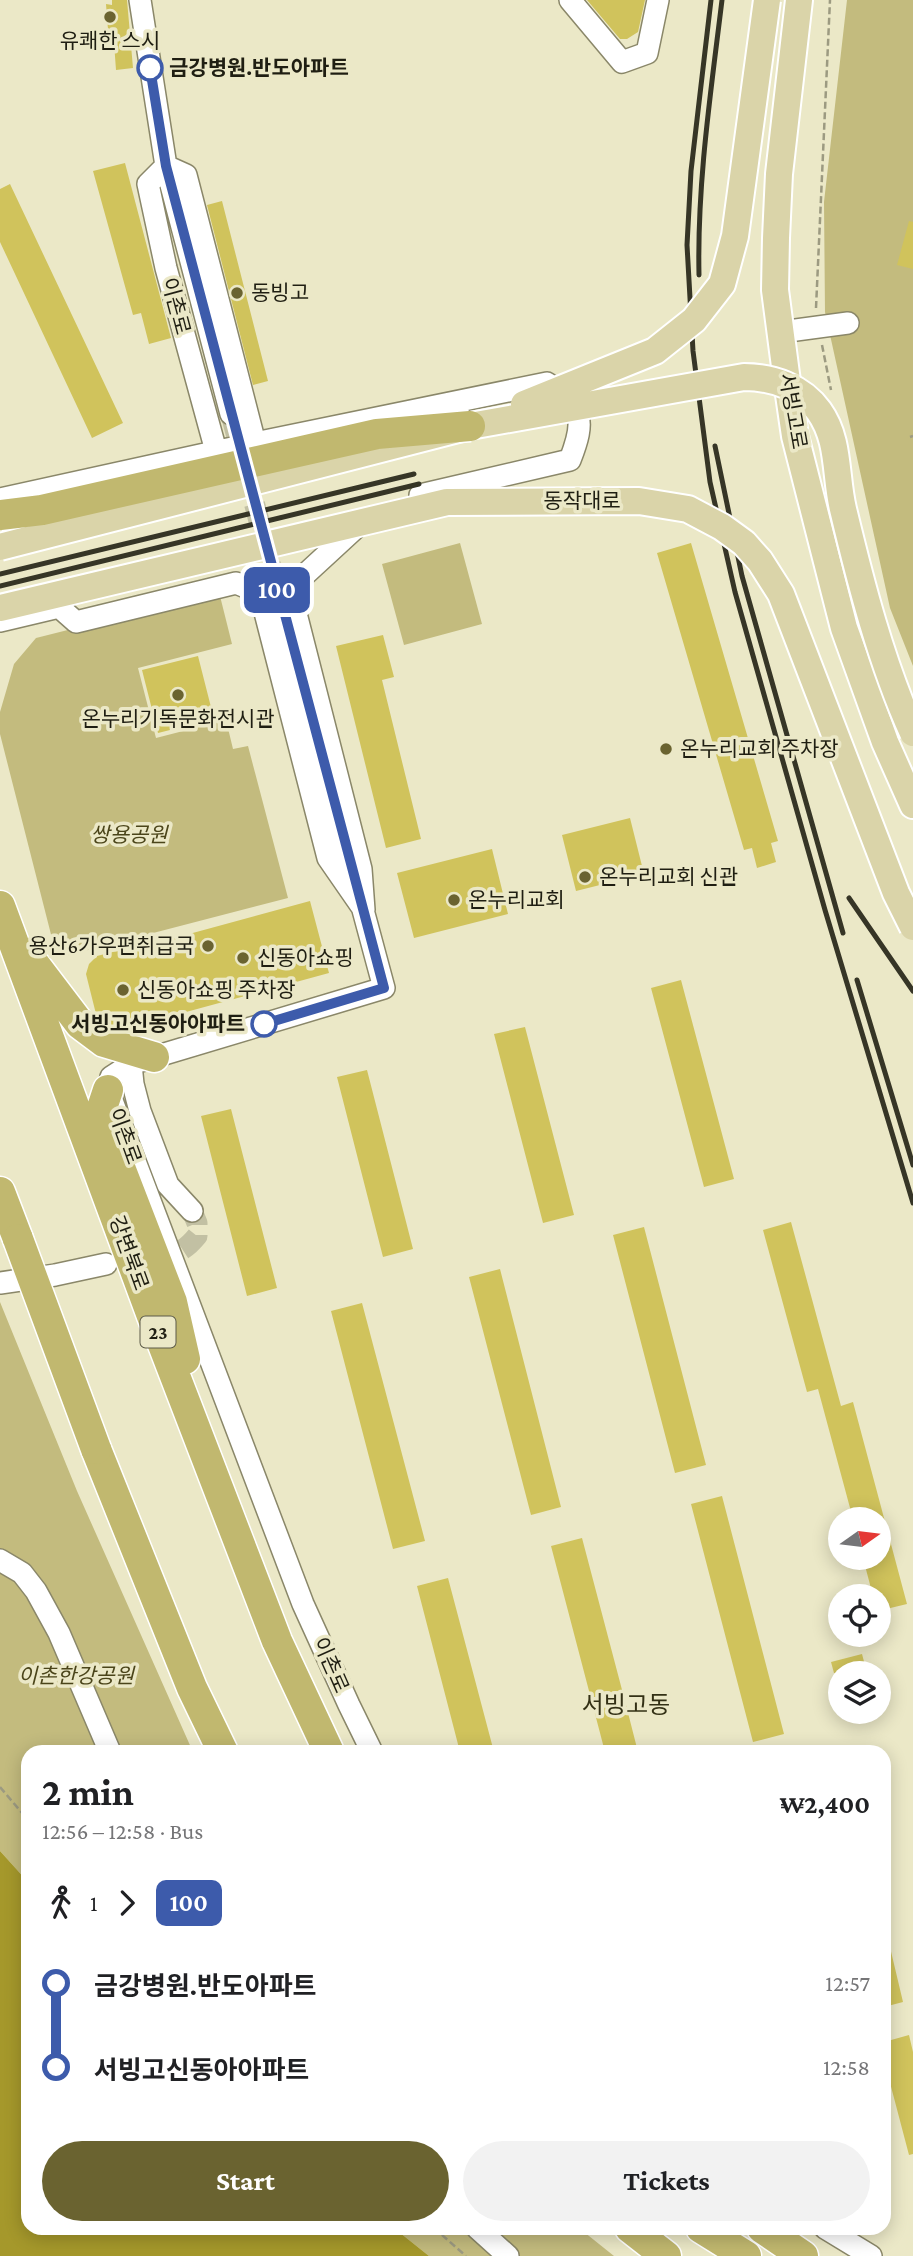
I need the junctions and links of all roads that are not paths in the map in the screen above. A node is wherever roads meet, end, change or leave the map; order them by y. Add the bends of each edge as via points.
1 (140, 0) edge
2 (570, 0) edge
3 (658, 0) edge
4 (767, 0) edge
5 (799, 0) edge
6 (166, 166) junction
7 (848, 323) dead end
8 (781, 332) junction
9 (231, 414) tunnel mouth
10 (470, 426) junction
11 (255, 443) junction
12 (216, 451) junction
13 (0, 499) edge
14 (0, 515) edge
15 (0, 547) edge
16 (260, 593) junction
17 (285, 596) junction
18 (0, 608) edge
19 (0, 621) edge
20 (913, 733) edge
21 (913, 805) edge
22 (363, 910) junction
23 (5, 919) edge
24 (913, 927) edge
25 (143, 1061) junction
26 (108, 1090) junction
27 (0, 1192) edge
28 (192, 1211) dead end
29 (106, 1264) dead end
30 (0, 1283) edge
31 (209, 1465) junction
32 (0, 1560) edge
33 (107, 1745) edge
34 (220, 1745) edge
35 (327, 1745) edge
36 (368, 1745) edge
37 (485, 2235) edge
38 (639, 2235) edge
39 (712, 2235) edge
40 (772, 2235) edge
41 (836, 2235) edge
42 (508, 2256) edge
43 (666, 2256) edge
44 (746, 2256) edge
45 (803, 2256) edge
46 (871, 2256) edge

1 - 6 street, 이촌로
2 - 3 street via 622,62 647,53
4 - 10 main road, bridge via 735,236 714,295 694,320 650,354
5 - 8 main road, 서빙고로 via 778,187 775,290
6 - 9 street, 이촌로
6 - 11 street, 이촌로 via 186,175
6 - 12 street, 이촌로 via 148,184
7 - 8 street
8 - 21 main road, 서빙고로 via 795,436 844,628
10 - 14 highway, bridge via 368,436 43,510
10 - 15 main road, bridge
10 - 20 main road, bridge via 744,377 769,378 799,392 819,411 832,439 856,562
11 - 12 street
11 - 17 street via 547,383 567,397 580,416 579,438 570,460 380,505
12 - 13 street
16 - 17 street
16 - 19 street via 236,583 76,622 60,607
16 - 22 street via 328,858
17 - 22 street, 이촌로
18 - 24 main road, 동작대로, bridge via 447,502 639,500 688,509 744,543 781,594
22 - 25 street, 이촌로 via 384,988
23 - 25 highway via 80,1024
23 - 31 highway, 강변북로 / 23
25 - 26 street, 이촌로 via 111,1077
25 - 28 street via 133,1084 140,1111 168,1185
26 - 31 highway via 104,1126 172,1302
26 - 36 street, 이촌로 via 303,1604
27 - 34 highway, bridge via 96,1449 192,1688
29 - 30 street
31 - 35 highway, 강변북로 / 23 via 278,1641
32 - 33 street via 22,1573 36,1591
37 - 42 street
38 - 43 highway
39 - 44 highway
40 - 45 highway
41 - 46 street

